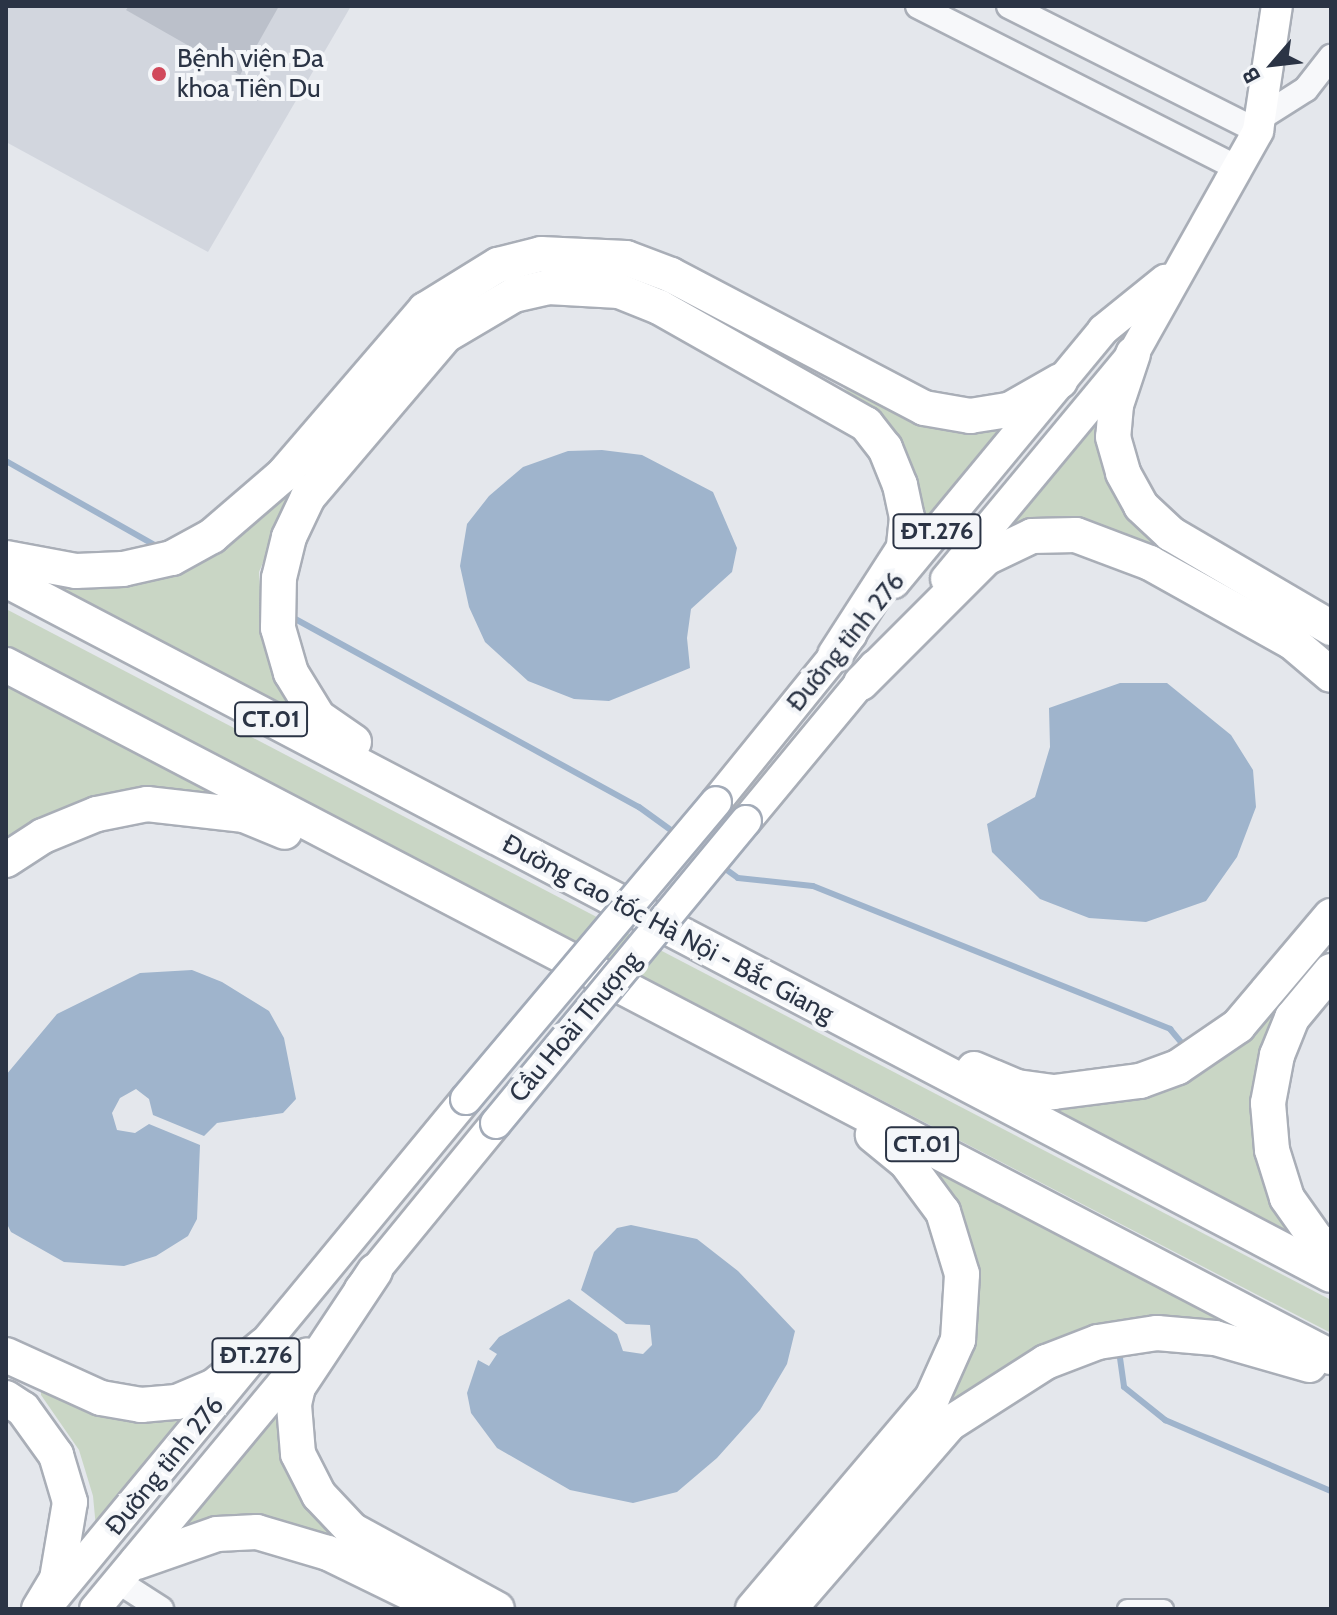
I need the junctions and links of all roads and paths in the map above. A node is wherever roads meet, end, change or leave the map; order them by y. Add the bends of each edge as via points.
1 (918, 6) edge
2 (1009, 6) edge
3 (1277, 6) edge
4 (1331, 57) edge
5 (1260, 124) junction
6 (1237, 168) junction
7 (1173, 274) junction
8 (1133, 354) junction
9 (1060, 381) junction
10 (6, 558) edge
11 (6, 580) edge
12 (1331, 628) edge
13 (835, 655) junction
14 (6, 665) edge
15 (1331, 675) edge
16 (861, 683) junction
17 (716, 802) joint
18 (746, 821) joint
19 (6, 860) edge
20 (534, 861) junction
21 (1331, 916) edge
22 (514, 928) junction
23 (1331, 971) edge
24 (775, 985) junction
25 (695, 1026) junction
26 (466, 1099) joint
27 (496, 1123) joint
28 (1331, 1249) edge
29 (375, 1271) junction
30 (1331, 1275) edge
31 (264, 1345) junction
32 (6, 1355) edge
33 (1331, 1357) edge
34 (1331, 1375) edge
35 (6, 1398) edge
36 (6, 1412) edge
37 (96, 1551) junction
38 (127, 1572) junction
39 (22, 1609) edge
40 (42, 1609) edge
41 (95, 1609) edge
42 (161, 1609) edge
43 (443, 1609) edge
44 (497, 1609) edge
45 (753, 1609) edge
46 (789, 1609) edge
47 (1127, 1609) edge
48 (1164, 1609) edge

1 - 6 street
2 - 5 street
3 - 5 main road, Đường tỉnh 276 / ĐT.276
4 - 5 street via 1306,89
5 - 6 main road, Đường tỉnh 276 / ĐT.276
6 - 7 main road, Đường tỉnh 276 / ĐT.276
7 - 8 main road, Đường tỉnh 276 / ĐT.276
7 - 9 main road, Đường tỉnh 276 / ĐT.276 via 1103,330
8 - 12 highway via 1116,405 1113,437 1123,473 1141,506 1171,534
8 - 16 main road, Đường tỉnh 276 / ĐT.276
9 - 10 highway via 1009,410 970,416 924,408 671,275 626,258 541,254 498,265 425,310 283,475 212,536 172,558 123,569 76,571
9 - 13 main road, Đường tỉnh 276 / ĐT.276
11 - 20 highway, Đường cao tốc Hà Nội - Bắc Giang / CT.01
13 - 17 main road, Đường tỉnh 276 / ĐT.276
13 - 20 highway via 904,548 907,517 900,485 885,448 866,424 698,328 619,291 564,287 514,295 446,335 308,497 285,551 278,628 291,673 318,717 415,776
14 - 22 highway, CT.01
15 - 16 highway via 1292,642 1150,563 1113,546 1061,535 1032,536 986,558
16 - 18 main road, Đường tỉnh 276 / ĐT.276
17 - 26 main road, Cầu Hoài Thượng / ĐT.276, bridge
18 - 27 main road, Cầu Hoài Thượng / ĐT.276, bridge
19 - 22 highway via 43,836 97,814 147,804 190,806 244,815
20 - 24 highway, Đường cao tốc Hà Nội - Bắc Giang / CT.01
21 - 24 highway via 1267,995 1207,1048 1140,1081 1095,1089 1017,1087
22 - 25 highway, CT.01
23 - 28 highway via 1292,1018 1277,1055 1268,1103 1272,1150 1287,1198 1316,1239
24 - 30 highway, Đường cao tốc Hà Nội - Bắc Giang / CT.01
25 - 33 highway, CT.01
25 - 45 highway via 881,1140 906,1162 943,1212 962,1274 958,1340 932,1398
26 - 31 main road, Đường tỉnh 276 / ĐT.276
27 - 29 main road, Đường tỉnh 276 / ĐT.276
29 - 38 main road, Đường tỉnh 276 / ĐT.276
29 - 44 highway via 298,1387 298,1454 319,1495 352,1530
31 - 32 highway via 213,1387 177,1402 141,1405 101,1398
31 - 37 main road, Đường tỉnh 276 / ĐT.276
34 - 46 highway via 1258,1348 1183,1334 1116,1338 1046,1362 949,1424
35 - 40 highway via 23,1409 56,1455 70,1502 57,1579
36 - 39 street via 41,1447 59,1482 64,1518
37 - 38 main road
37 - 40 main road, Đường tỉnh 276 / ĐT.276
38 - 41 main road, Đường tỉnh 276 / ĐT.276
38 - 42 street
38 - 43 highway via 217,1534 257,1532 328,1553
47 - 48 street

